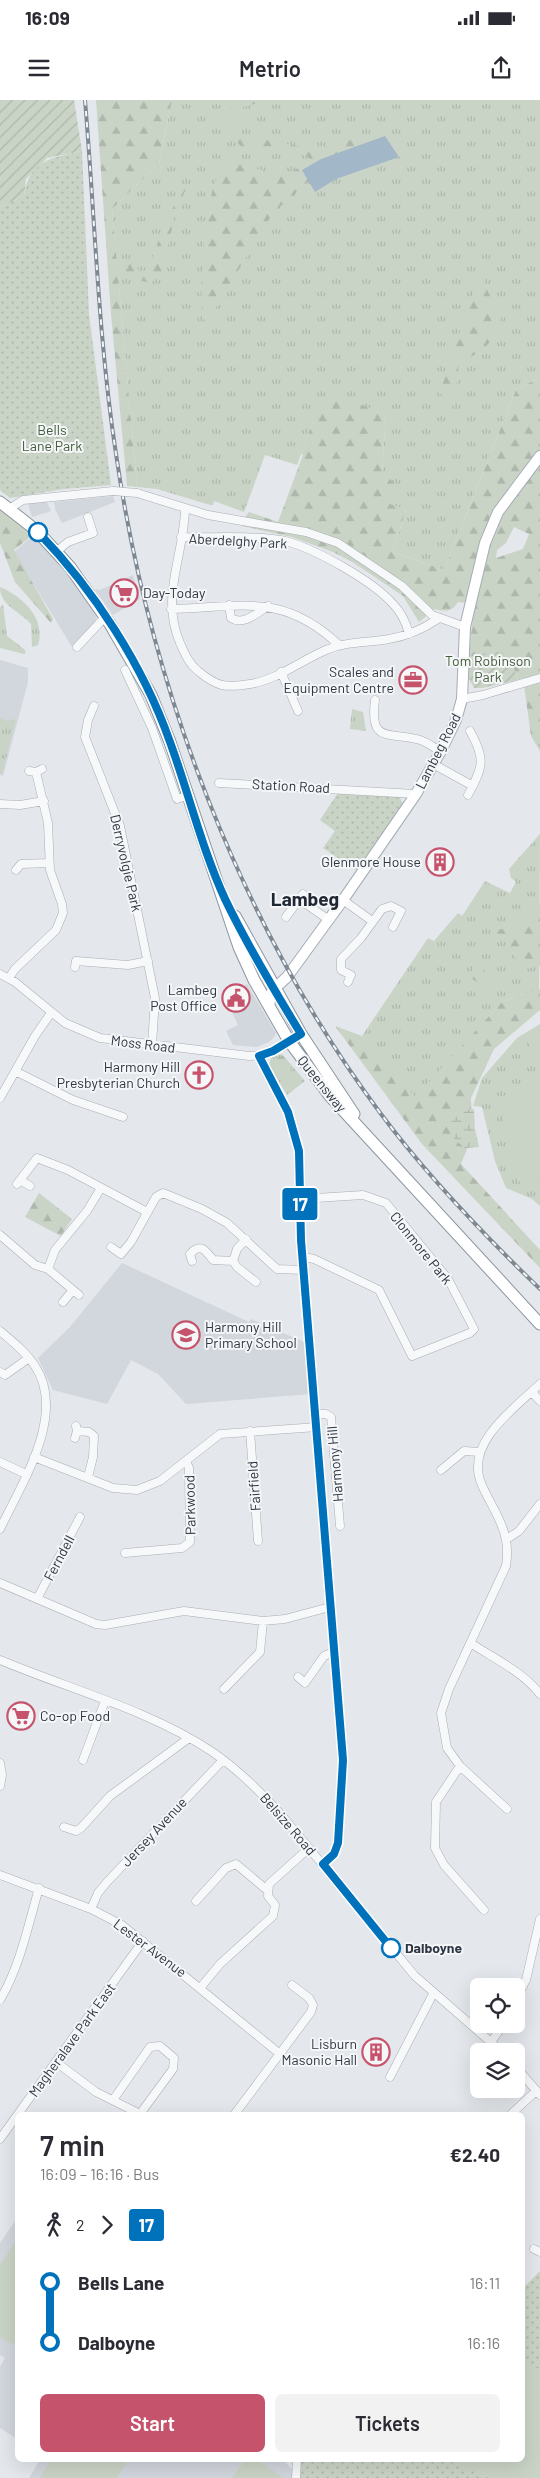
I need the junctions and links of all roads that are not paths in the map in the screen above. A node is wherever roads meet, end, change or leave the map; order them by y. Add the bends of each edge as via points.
1 (540, 456) edge
2 (4, 505) edge
3 (184, 509) junction
4 (88, 517) dead end
5 (182, 538) junction
6 (57, 551) junction
7 (230, 605) junction
8 (268, 606) junction
9 (171, 609) junction
10 (105, 617) junction
11 (438, 619) junction
12 (465, 627) junction
13 (409, 634) junction
14 (340, 645) junction
15 (77, 647) dead end
16 (125, 670) dead end
17 (281, 672) junction
18 (539, 678) edge
19 (137, 681) junction
20 (462, 698) junction
21 (375, 700) dead end
22 (94, 710) dead end
23 (298, 711) dead end
24 (466, 742) dead end
25 (441, 751) junction
26 (433, 764) junction
27 (36, 771) dead end
28 (219, 783) dead end
29 (473, 786) junction
30 (416, 794) junction
31 (468, 795) dead end
32 (44, 801) junction
33 (0, 804) edge
34 (49, 862) junction
35 (16, 870) dead end
36 (225, 900) junction
37 (342, 900) junction
38 (286, 917) dead end
39 (329, 920) junction
40 (372, 921) junction
41 (393, 927) dead end
42 (148, 961) junction
43 (75, 967) dead end
44 (0, 974) edge
45 (9, 978) junction
46 (348, 982) dead end
47 (258, 988) junction
48 (273, 990) junction
49 (269, 1006) junction
50 (51, 1013) junction
51 (301, 1034) junction
52 (289, 1041) junction
53 (152, 1045) junction
54 (259, 1056) junction
55 (15, 1071) junction
56 (0, 1098) edge
57 (123, 1117) dead end
58 (381, 1151) junction
59 (30, 1186) dead end
60 (101, 1188) junction
61 (300, 1199) junction
62 (147, 1212) junction
63 (0, 1235) edge
64 (246, 1239) junction
65 (111, 1247) dead end
66 (303, 1257) junction
67 (233, 1260) junction
68 (192, 1261) dead end
69 (48, 1269) junction
70 (303, 1270) junction
71 (256, 1282) dead end
72 (63, 1302) dead end
73 (540, 1324) edge
74 (0, 1331) edge
75 (29, 1358) junction
76 (0, 1372) edge
77 (540, 1384) edge
78 (532, 1392) junction
79 (540, 1401) edge
80 (316, 1414) junction
81 (317, 1427) junction
82 (76, 1431) dead end
83 (250, 1431) junction
84 (480, 1452) junction
85 (3, 1453) dead end
86 (34, 1457) junction
87 (186, 1461) junction
88 (0, 1462) edge
89 (441, 1470) dead end
90 (26, 1474) junction
91 (88, 1477) junction
92 (540, 1504) edge
93 (0, 1508) edge
94 (8, 1512) junction
95 (80, 1516) dead end
96 (340, 1526) dead end
97 (0, 1529) edge
98 (507, 1539) junction
99 (258, 1540) dead end
100 (125, 1553) dead end
101 (0, 1583) edge
102 (37, 1599) junction
103 (330, 1607) junction
104 (263, 1621) junction
105 (472, 1644) junction
106 (334, 1652) junction
107 (1, 1663) edge
108 (298, 1677) dead end
109 (224, 1689) dead end
110 (540, 1694) edge
111 (105, 1701) junction
112 (189, 1738) junction
113 (83, 1760) dead end
114 (223, 1760) junction
115 (0, 1762) edge
116 (460, 1766) junction
117 (0, 1786) edge
118 (507, 1809) dead end
119 (64, 1827) dead end
120 (309, 1848) junction
121 (323, 1864) junction
122 (0, 1875) edge
123 (39, 1888) junction
124 (267, 1890) junction
125 (196, 1901) dead end
126 (91, 1909) junction
127 (484, 1910) dead end
128 (540, 1919) edge
129 (143, 1941) junction
130 (525, 1982) edge
131 (292, 1985) dead end
132 (201, 1987) junction
133 (433, 1994) junction
134 (0, 2000) edge
135 (498, 2033) edge
136 (491, 2042) joint
137 (280, 2054) junction
138 (56, 2062) junction
139 (390, 2077) dead end
140 (525, 2078) edge
141 (538, 2093) edge
142 (113, 2100) junction
143 (20, 2112) edge
144 (135, 2112) edge
145 (143, 2112) edge
146 (236, 2112) edge
147 (514, 2112) edge
148 (15, 2118) edge
149 (0, 2139) edge
150 (297, 2462) edge
151 (296, 2478) edge

1 - 12 main road, Lambeg Road via 498,512 485,543
2 - 3 street, bridge via 22,500 113,491 137,493
2 - 6 highway, Queensway
3 - 5 street, Aberdelghy Park
3 - 11 street via 306,532 338,543 402,586
4 - 6 street via 93,533 68,542
5 - 9 street, Aberdelghy Park via 174,572
5 - 13 street, Aberdelghy Park via 283,541 300,546 354,575 392,602
6 - 10 highway, Queensway
7 - 8 street
7 - 8 street via 231,618 238,622
7 - 9 street
8 - 14 street via 289,611
9 - 17 street, Aberdelghy Park via 175,630 187,659 212,683 251,684
10 - 15 street
10 - 19 highway, Queensway
11 - 12 street
11 - 13 street, Aberdelghy Park
12 - 20 main road, Lambeg Road
13 - 14 street, Aberdelghy Park
14 - 17 street, Aberdelghy Park
16 - 19 street, Queensway
17 - 23 street
18 - 20 street via 483,696
19 - 36 highway, Queensway via 162,720
20 - 25 main road, Lambeg Road via 456,720
21 - 25 street via 373,719 381,733 420,740
22 - 42 street, Derryvolgie Park via 85,737 120,826
24 - 29 street via 472,734 480,749 480,772
25 - 26 main road, Lambeg Road
26 - 29 street
26 - 30 main road, Lambeg Road
27 - 32 street
28 - 30 street, Station Road
29 - 31 street
30 - 37 main road, Lambeg Road
32 - 33 street
32 - 34 street via 50,839
34 - 35 street via 21,864
34 - 45 street via 62,904 60,925
36 - 47 highway, Queensway
36 - 48 highway, Queensway
37 - 39 main road, Lambeg Road
37 - 40 street
38 - 39 street via 301,896
39 - 48 main road, Lambeg Road via 287,977
40 - 41 street via 382,908 391,906 401,910
40 - 46 street via 341,960 341,970 351,975
42 - 43 street via 128,965 76,961
42 - 53 street, Derryvolgie Park via 154,998
44 - 45 street, Moss Road
45 - 50 street, Moss Road
47 - 48 main road
47 - 49 highway, Queensway
48 - 49 main road
48 - 51 highway, Queensway
49 - 52 highway, Queensway
50 - 53 street, Moss Road via 77,1030 100,1038
50 - 55 street
51 - 52 street
51 - 58 highway, Queensway
52 - 54 street
52 - 58 highway, Queensway via 330,1096
53 - 54 street, Moss Road
54 - 61 street, Harmony Hill via 294,1124 299,1151
55 - 56 street
55 - 57 street via 73,1100
58 - 73 highway, Queensway
59 - 60 street via 18,1182 37,1158
60 - 62 street
60 - 69 street via 55,1250
61 - 66 street, Harmony Hill
61 - 66 street, Clonmore Park via 363,1195 386,1204 448,1279 474,1329 412,1356 379,1290 314,1259
62 - 64 street via 163,1192 219,1218
62 - 65 street via 121,1254
63 - 69 street via 35,1265
64 - 67 street via 236,1249
64 - 70 street via 277,1269
66 - 70 street, Harmony Hill
67 - 68 street via 213,1260 204,1248 200,1248 190,1254
67 - 71 street
69 - 72 street via 76,1293
70 - 80 street, Harmony Hill
74 - 75 street
75 - 76 street via 6,1375
75 - 86 street via 42,1380 48,1406 46,1426
77 - 78 street
78 - 79 street
78 - 84 street via 491,1433
80 - 81 street, Harmony Hill
80 - 96 street, Harmony Hill via 331,1417
81 - 83 street
81 - 103 street, Harmony Hill
82 - 91 street via 89,1432 94,1436
83 - 87 street via 220,1434
83 - 99 street, Fairfield
84 - 89 street via 464,1451
84 - 98 street via 480,1480
85 - 88 street
86 - 90 street
86 - 91 street
87 - 91 street via 160,1481 137,1490 113,1488
87 - 100 street, Parkwood via 189,1468 190,1542 182,1548
88 - 90 street
90 - 94 street
92 - 98 street via 519,1531
93 - 94 street
94 - 97 street
95 - 102 street, Ferndell
98 - 105 street via 506,1566
101 - 102 street
102 - 104 street via 105,1625 184,1611
103 - 104 street via 285,1619
103 - 106 street, Harmony Hill
104 - 109 street via 260,1652
105 - 110 street via 516,1672
105 - 116 street via 449,1689 441,1713 447,1748
106 - 108 street via 324,1656 305,1683
106 - 121 street, Harmony Hill via 343,1760 341,1808 336,1849
107 - 111 street, Belsize Road
111 - 112 street, Belsize Road
111 - 113 street
112 - 114 street, Belsize Road
112 - 119 street via 110,1796 81,1828 76,1831
114 - 120 street, Belsize Road via 262,1794
114 - 126 street, Jersey Avenue via 107,1882
115 - 117 street
116 - 118 street
116 - 127 street via 436,1802 435,1848 444,1865
120 - 121 street, Belsize Road
120 - 124 street via 275,1878
121 - 133 street, Belsize Road via 402,1962
122 - 123 street, Lester Avenue
123 - 126 street, Lester Avenue
123 - 134 street via 20,1956
124 - 125 street via 236,1864 226,1868
124 - 132 street via 275,1905 273,1916 220,1964
126 - 129 street, Lester Avenue
128 - 130 street
129 - 132 street, Lester Avenue
129 - 138 street, Magheralave Park East
131 - 137 street via 309,1998 311,2012
132 - 137 street, Lester Avenue
133 - 136 street, Belsize Road
133 - 139 street
135 - 136 street
137 - 146 street
138 - 142 street via 96,2092
138 - 143 street, Magheralave Park East
140 - 141 street
141 - 147 street
142 - 144 street
142 - 145 street via 150,2047 160,2046 174,2058 173,2069
148 - 149 street, Magheralave Park East
150 - 151 street

